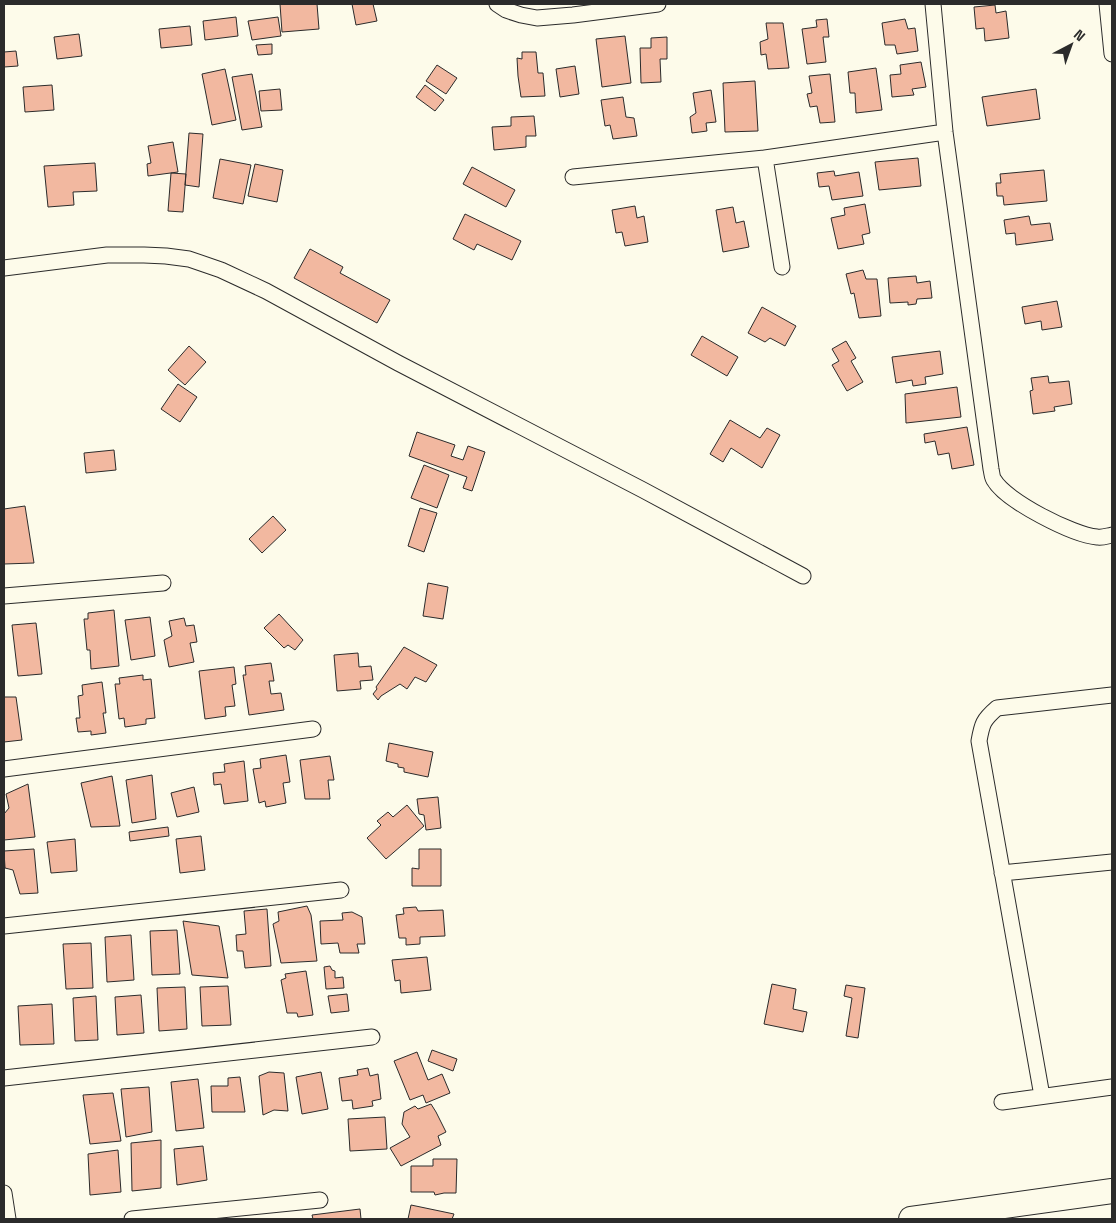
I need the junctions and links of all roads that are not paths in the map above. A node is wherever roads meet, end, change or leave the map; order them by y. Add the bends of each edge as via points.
1 (497, 4) edge
2 (658, 4) edge
3 (933, 4) edge
4 (1107, 4) edge
5 (1112, 54) edge
6 (945, 132) junction
7 (764, 158) junction
8 (573, 177) dead end
9 (782, 267) dead end
10 (4, 268) edge
11 (1112, 535) edge
12 (803, 576) dead end
13 (162, 583) dead end
14 (4, 596) edge
15 (1112, 695) edge
16 (313, 729) dead end
17 (4, 769) edge
18 (1112, 862) edge
19 (1002, 873) junction
20 (341, 890) dead end
21 (4, 926) edge
22 (372, 1037) dead end
23 (4, 1078) edge
24 (1112, 1087) edge
25 (1042, 1096) junction
26 (1002, 1102) dead end
27 (1112, 1191) edge
28 (4, 1193) edge
29 (320, 1200) dead end
30 (8, 1219) edge
31 (132, 1219) edge
32 (911, 1219) edge

1 - 2 street via 506,10 537,18
3 - 6 street
4 - 5 street
6 - 7 street
6 - 11 street via 994,480 1008,495 1048,520 1074,532 1098,537
7 - 8 street
7 - 9 street
10 - 12 street via 108,255 144,255 189,258 221,270
13 - 14 street
15 - 19 street via 997,708 981,726 979,741
16 - 17 street
18 - 19 street
19 - 25 street
20 - 21 street
22 - 23 street
24 - 25 street
25 - 26 street
27 - 32 main road
28 - 30 street
29 - 31 street

